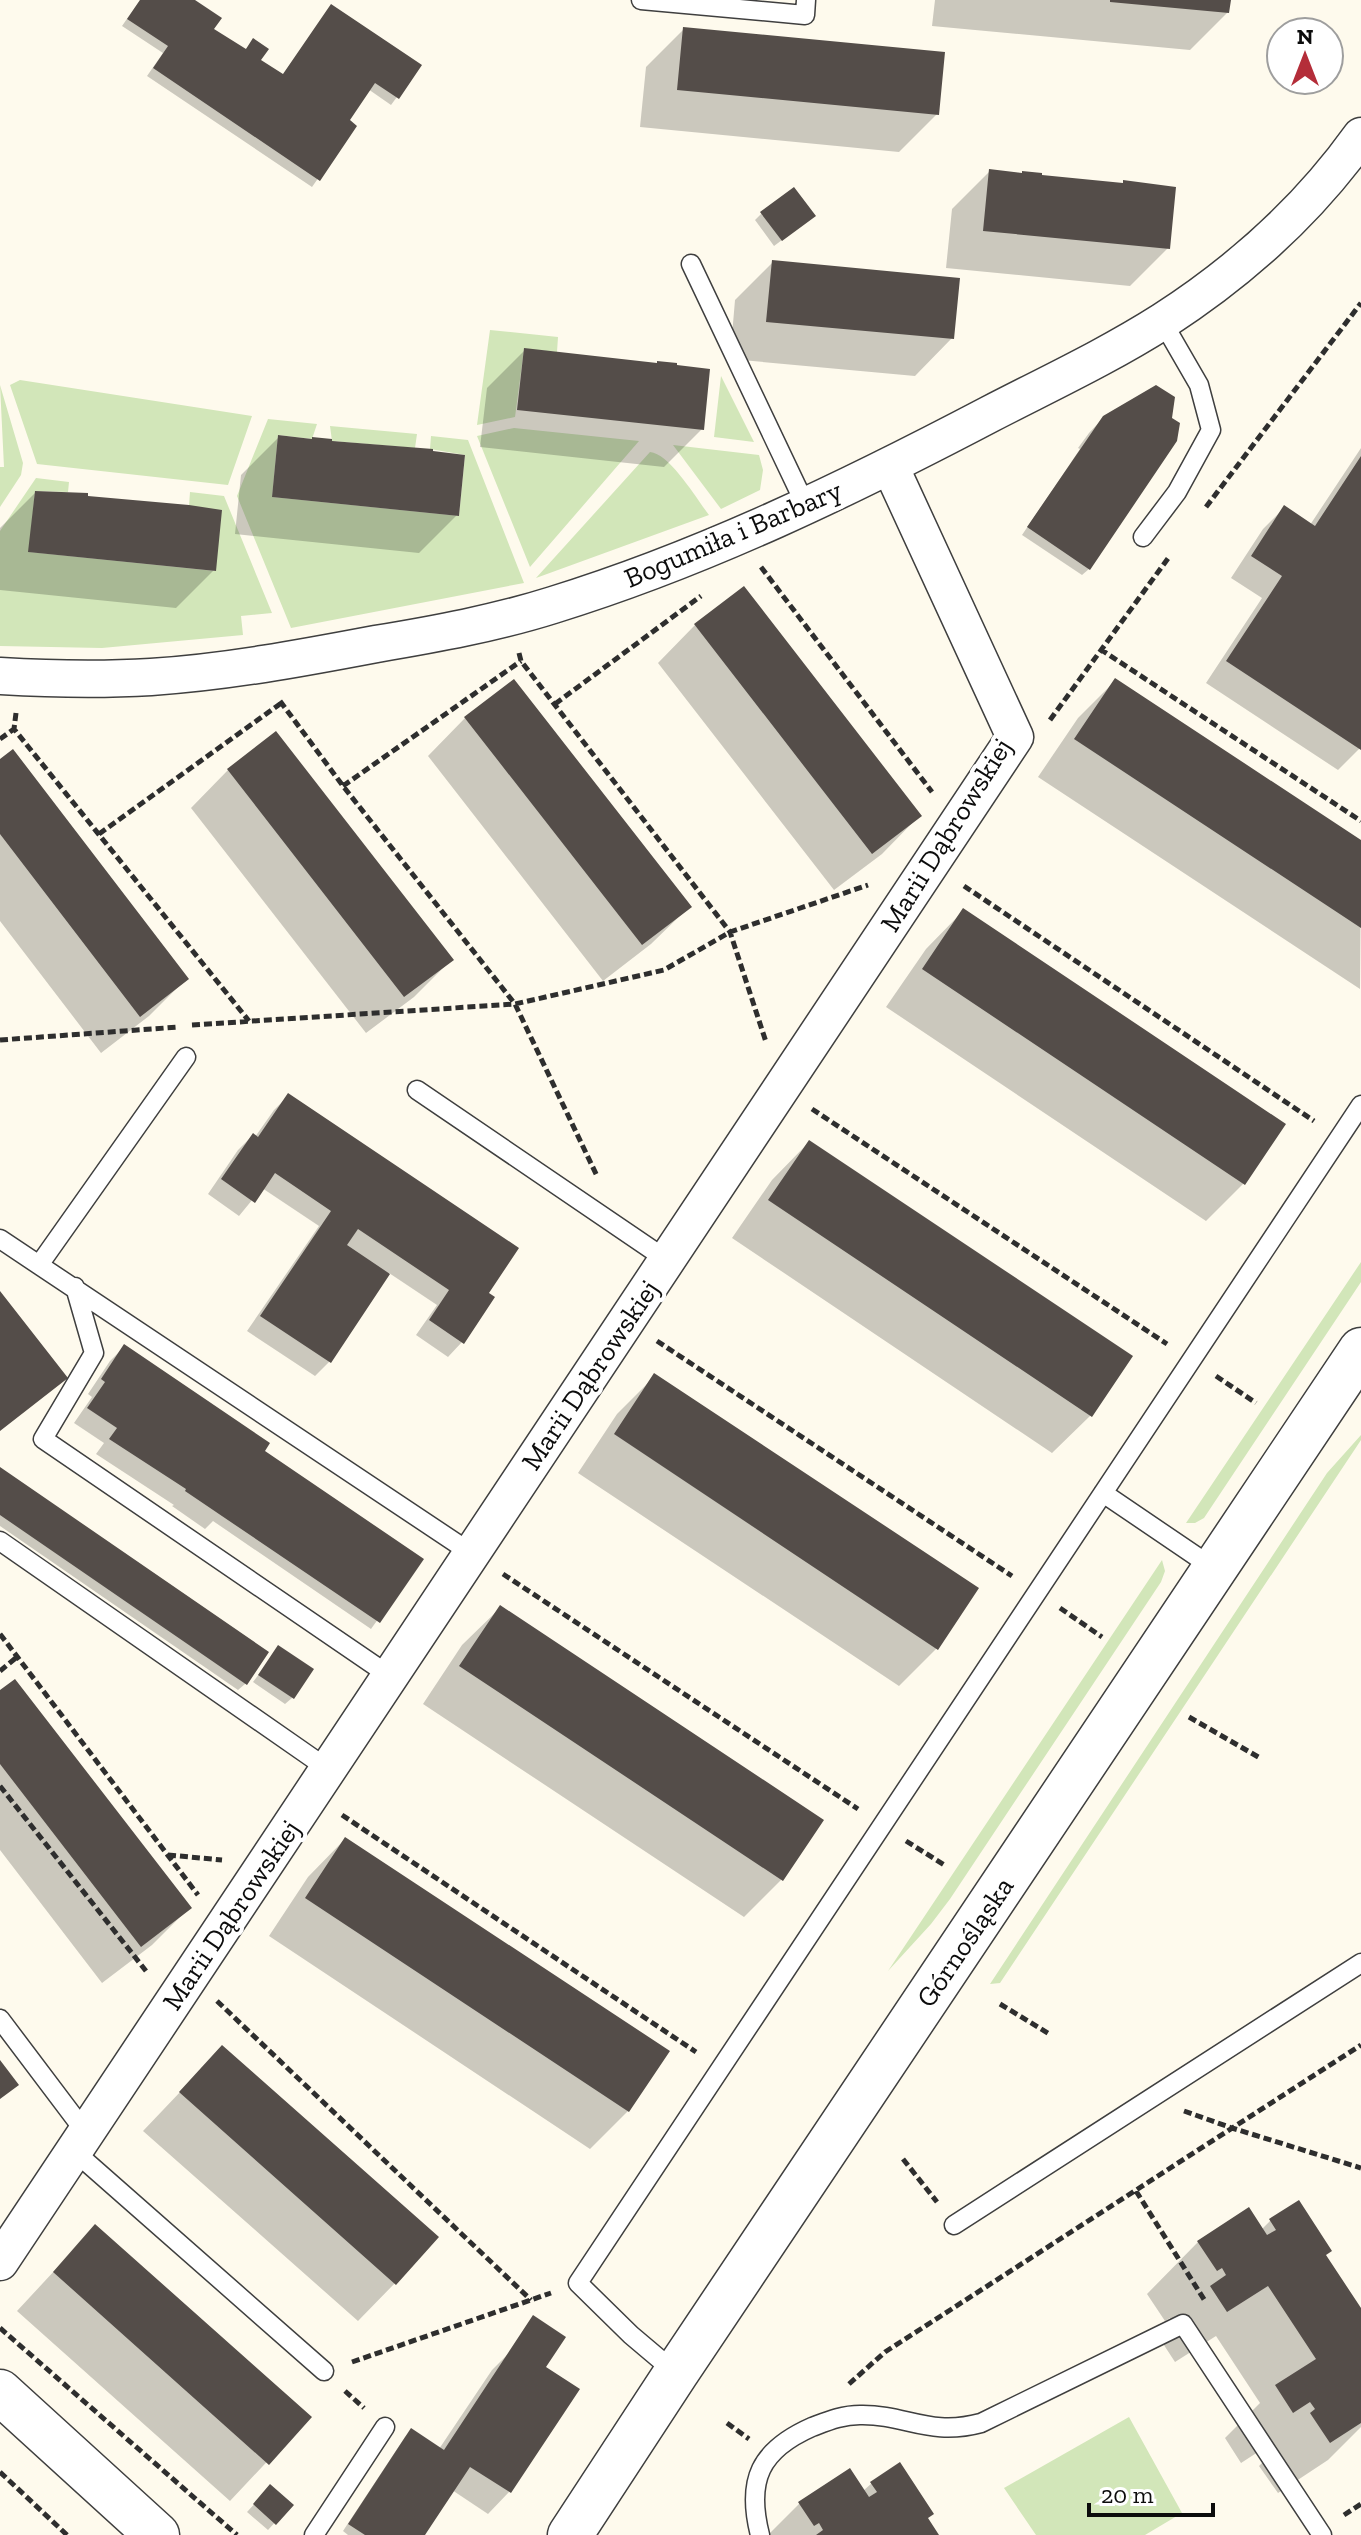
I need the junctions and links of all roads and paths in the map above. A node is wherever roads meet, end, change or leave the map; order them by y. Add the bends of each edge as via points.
1 (641, 0) edge
2 (806, 0) edge
3 (1361, 136) edge
4 (691, 264) dead end
5 (1353, 314) dead end
6 (1361, 315) edge
7 (1162, 321) junction
8 (890, 466) junction
9 (806, 506) junction
10 (737, 536) junction
11 (1143, 537) dead end
12 (704, 594) dead end
13 (512, 617) junction
14 (1100, 649) dead end
15 (278, 661) junction
16 (521, 661) junction
17 (9, 677) edge
18 (280, 704) junction
19 (555, 704) junction
20 (14, 729) junction
21 (0, 739) edge
22 (343, 786) junction
23 (1361, 821) edge
24 (956, 824) junction
25 (99, 834) junction
26 (931, 863) junction
27 (730, 932) junction
28 (515, 1004) junction
29 (250, 1022) junction
30 (0, 1040) edge
31 (186, 1057) dead end
32 (781, 1088) junction
33 (417, 1090) dead end
34 (1361, 1105) edge
35 (1339, 1138) junction
36 (611, 1222) junction
37 (0, 1239) edge
38 (667, 1260) junction
39 (39, 1265) junction
40 (75, 1287) junction
41 (626, 1321) junction
42 (1361, 1350) edge
43 (1192, 1360) junction
44 (1256, 1403) dead end
45 (1361, 1404) edge
46 (1302, 1440) junction
47 (1103, 1493) junction
48 (0, 1541) edge
49 (471, 1553) junction
50 (1215, 1569) junction
51 (1037, 1593) junction
52 (0, 1634) edge
53 (1102, 1637) dead end
54 (17, 1657) junction
55 (0, 1671) edge
56 (390, 1676) junction
57 (1189, 1717) dead end
58 (1260, 1758) dead end
59 (320, 1781) junction
60 (0, 1786) edge
61 (882, 1826) junction
62 (167, 1855) junction
63 (265, 1863) junction
64 (946, 1866) dead end
65 (222, 1928) junction
66 (1361, 1963) edge
67 (181, 1989) junction
68 (1000, 2004) dead end
69 (0, 2019) edge
70 (1051, 2035) dead end
71 (1361, 2045) edge
72 (721, 2069) junction
73 (1149, 2099) junction
74 (1232, 2128) junction
75 (80, 2142) junction
76 (903, 2159) dead end
77 (1361, 2168) edge
78 (1136, 2191) junction
79 (954, 2225) joint
80 (0, 2262) edge
81 (578, 2283) junction
82 (531, 2300) junction
83 (1183, 2324) junction
84 (0, 2328) edge
85 (324, 2371) junction
86 (676, 2373) junction
87 (842, 2390) dead end
88 (3, 2402) edge
89 (385, 2427) joint
90 (0, 2472) edge
91 (67, 2535) edge
92 (157, 2535) edge
93 (237, 2535) edge
94 (314, 2535) edge
95 (570, 2535) edge
96 (760, 2535) edge
97 (1322, 2535) edge

1 - 2 lane via 805,15
3 - 7 street, Bogumiła i Barbary via 1284,226
4 - 9 lane
5 - 6 path
7 - 8 street, Bogumiła i Barbary
7 - 11 lane via 1199,385 1211,430 1177,492
8 - 9 street, Bogumiła i Barbary
8 - 24 street, Marii Dąbrowskiej via 1015,737
9 - 10 street, Bogumiła i Barbary
10 - 13 street, Bogumiła i Barbary
10 - 24 path
12 - 19 path
13 - 15 street, Bogumiła i Barbary
13 - 16 path
14 - 23 path
15 - 17 street, Bogumiła i Barbary via 150,677
15 - 18 path
16 - 19 path
16 - 22 path
17 - 20 path
18 - 22 path
18 - 25 path
19 - 27 path
20 - 21 path
20 - 25 path
22 - 28 path
24 - 26 street, Marii Dąbrowskiej
25 - 29 path
26 - 27 path
26 - 32 street, Marii Dąbrowskiej
26 - 35 path
27 - 28 path via 664,970
27 - 32 path
28 - 29 path
28 - 36 path via 605,1193
29 - 30 path
31 - 39 lane
32 - 38 street, Marii Dąbrowskiej
32 - 43 path
33 - 36 lane
34 - 35 lane
35 - 43 lane
36 - 38 lane
37 - 39 lane
38 - 41 street, Marii Dąbrowskiej
39 - 40 lane
40 - 49 lane
40 - 56 lane via 94,1353 43,1439
41 - 49 street, Marii Dąbrowskiej
41 - 51 path
42 - 46 street, Górnośląska
43 - 44 path
43 - 47 lane
45 - 46 street
46 - 50 street, Górnośląska
47 - 50 lane
47 - 51 lane
48 - 59 lane
49 - 56 street, Marii Dąbrowskiej
49 - 61 path
50 - 86 street, Górnośląska
51 - 53 path
51 - 61 lane
52 - 54 path
54 - 55 path
54 - 62 path
56 - 59 street, Marii Dąbrowskiej
57 - 58 path
59 - 63 street, Marii Dąbrowskiej
59 - 72 path
60 - 67 path
61 - 64 path
61 - 72 lane
62 - 63 path
62 - 65 path
63 - 65 street, Marii Dąbrowskiej
65 - 67 street, Marii Dąbrowskiej
66 - 73 lane
67 - 75 street, Marii Dąbrowskiej
67 - 82 path
68 - 70 path
69 - 75 lane
71 - 74 path
72 - 81 lane
73 - 74 path
73 - 79 lane
74 - 77 path
74 - 78 path
75 - 80 street, Marii Dąbrowskiej
75 - 85 lane
76 - 79 path
78 - 83 path via 1208,2307
78 - 87 path via 885,2352
81 - 82 path
81 - 86 lane
82 - 85 path
83 - 96 lane via 981,2423 945,2429 862,2414 838,2416 788,2438 770,2455 753,2493
83 - 97 lane
84 - 93 path
85 - 89 path
86 - 95 street, Górnośląska
88 - 92 street
89 - 94 lane
90 - 91 path

